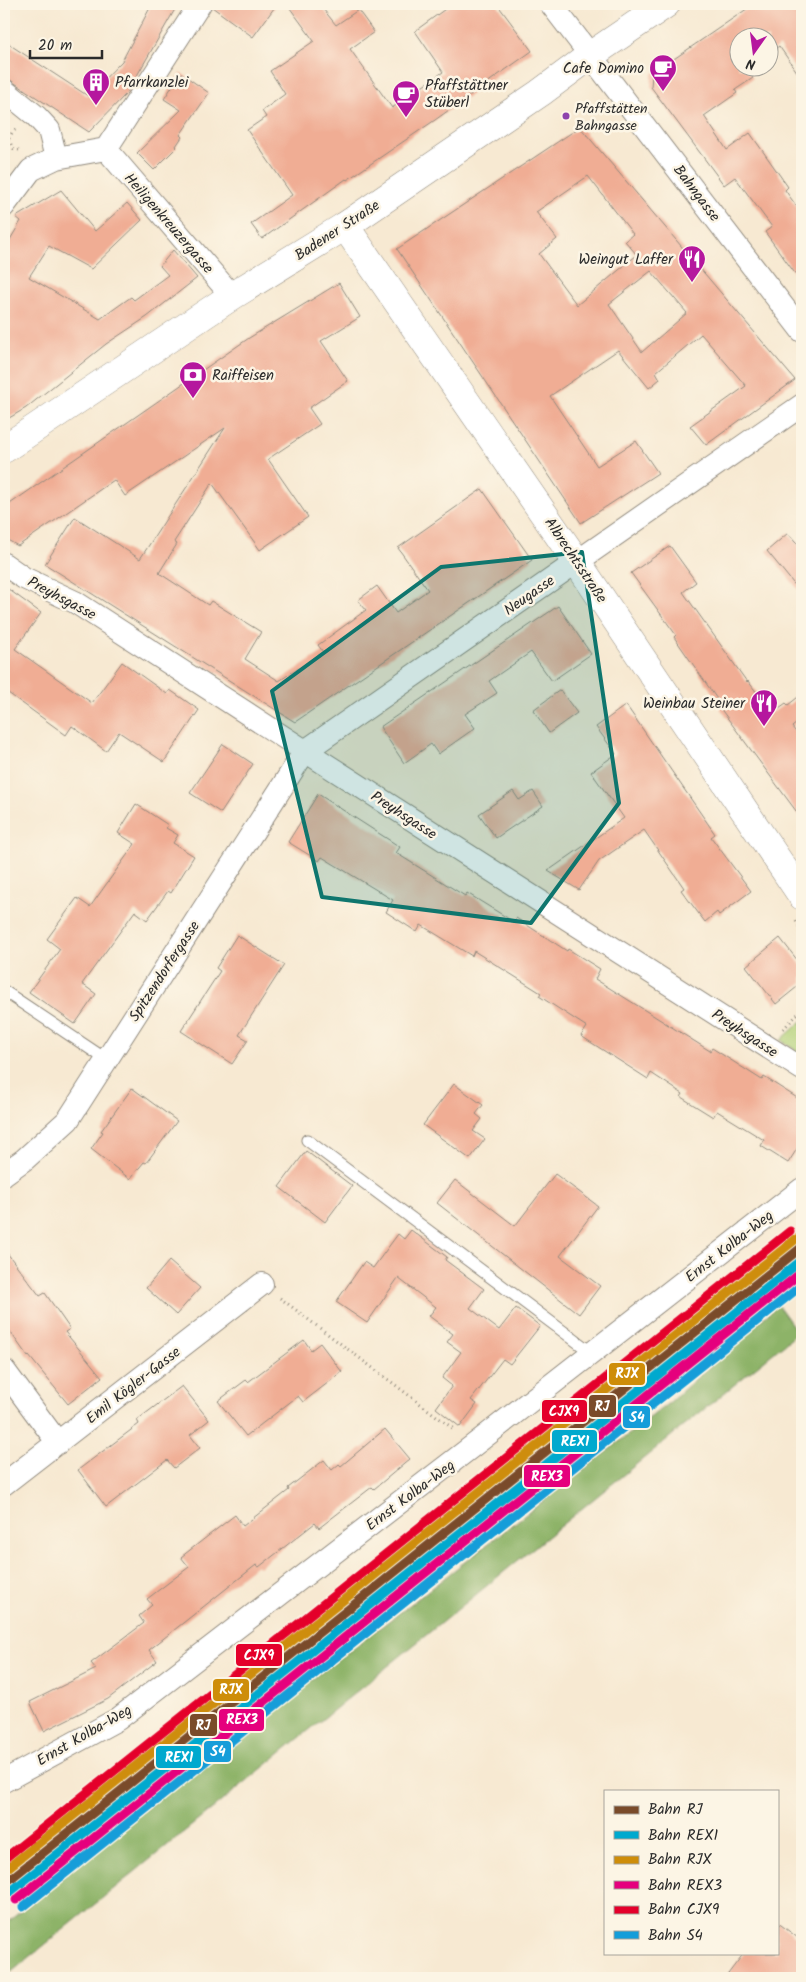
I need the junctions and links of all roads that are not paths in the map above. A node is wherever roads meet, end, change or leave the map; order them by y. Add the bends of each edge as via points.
1 (200, 4) edge
2 (551, 4) edge
3 (666, 4) edge
4 (591, 55) junction
5 (4, 90) edge
6 (106, 149) junction
7 (56, 158) junction
8 (4, 206) edge
9 (345, 226) junction
10 (232, 296) junction
11 (802, 331) edge
12 (802, 405) edge
13 (4, 450) edge
14 (577, 562) junction
15 (4, 564) edge
16 (304, 751) junction
17 (802, 896) edge
18 (4, 991) edge
19 (107, 1060) junction
20 (802, 1069) edge
21 (307, 1140) dead end
22 (4, 1174) edge
23 (802, 1189) edge
24 (262, 1284) road end
25 (592, 1353) junction
26 (4, 1370) edge
27 (58, 1444) junction
28 (4, 1484) edge
29 (4, 1781) edge

1 - 6 street
2 - 4 street, Bahngasse
3 - 4 street, Badener Straße
4 - 9 street, Badener Straße
4 - 11 street, Bahngasse
5 - 7 street via 49,130
6 - 7 street
6 - 10 street, Heiligenkreuzergasse
7 - 8 street via 31,170
9 - 10 street, Badener Straße
9 - 14 street, Albrechtsstraße
10 - 13 street, Badener Straße
12 - 14 street, Neugasse
14 - 16 street, Neugasse
14 - 17 street, Albrechtsstraße
15 - 16 street, Preyhsgasse via 24,578 75,602
16 - 19 street, Spitzendorfergasse
16 - 20 street, Preyhsgasse
18 - 19 lane
19 - 22 street, Spitzendorfergasse via 68,1120 25,1160
21 - 25 lane
23 - 25 street, Ernst Kolba-Weg
24 - 27 street, Emil Kögler-Gasse
25 - 29 street, Ernst Kolba-Weg via 118,1719
26 - 27 street
27 - 28 street, Emil Kögler-Gasse

